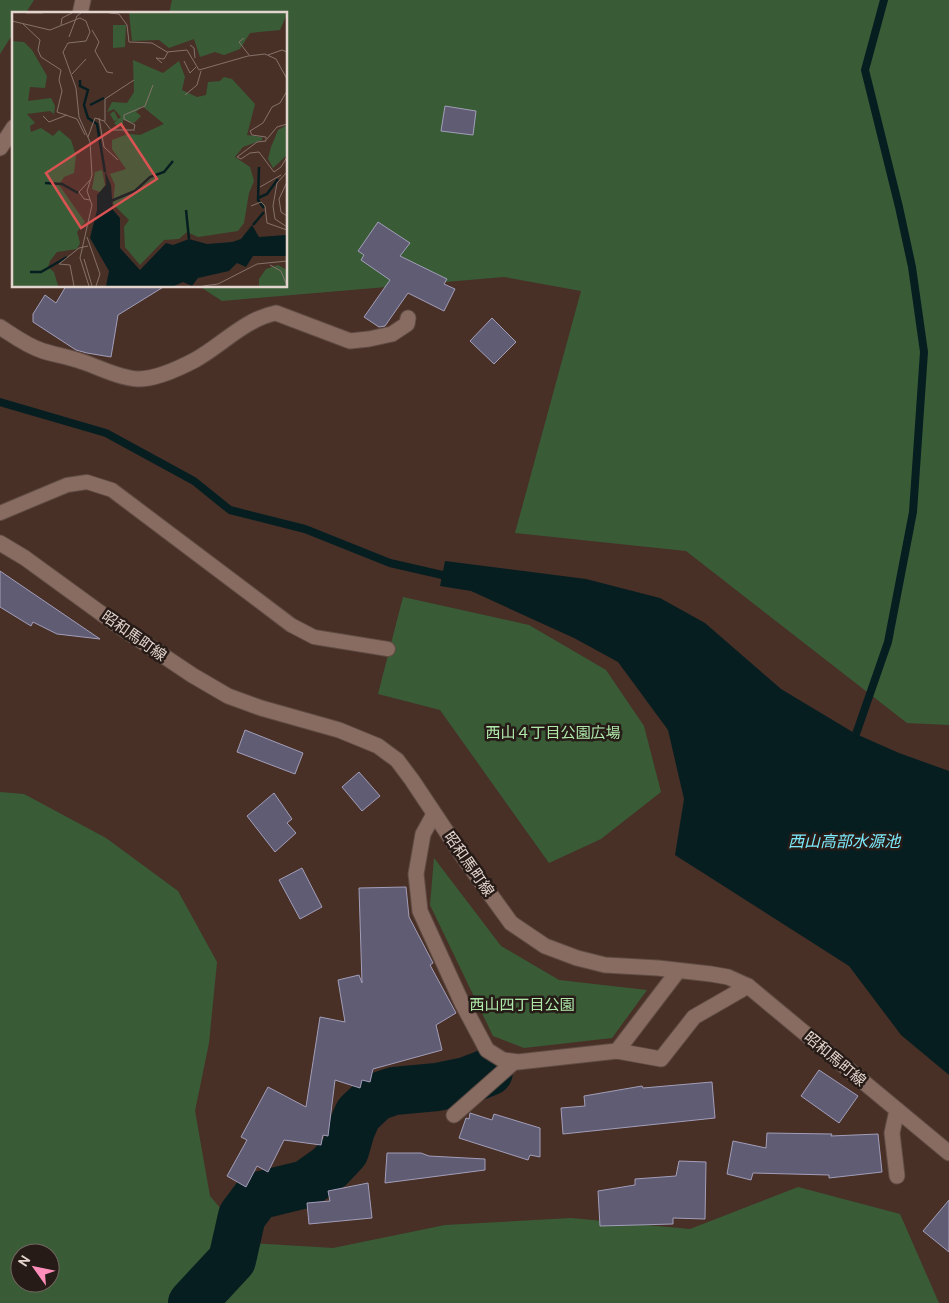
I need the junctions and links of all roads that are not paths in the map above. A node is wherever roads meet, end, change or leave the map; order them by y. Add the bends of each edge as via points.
1 (12, 130) edge
2 (0, 148) edge
3 (408, 318) dead end
4 (0, 327) edge
5 (0, 513) edge
6 (0, 542) edge
7 (388, 648) dead end
8 (434, 814) junction
9 (678, 971) junction
10 (748, 986) junction
11 (618, 1051) junction
12 (514, 1062) junction
13 (897, 1110) junction
14 (454, 1115) dead end
15 (949, 1153) edge
16 (897, 1176) dead end

1 - 2 street
3 - 4 street via 406,324 392,334 350,341 276,312 265,315 195,360 160,376 138,379 42,351
5 - 7 lane via 66,485 87,482 112,490 291,625 314,637
6 - 8 street, 昭和馬町線 via 113,622 228,696 339,730 378,746 397,760
8 - 9 street, 昭和馬町線 via 512,923 545,946 605,965
8 - 12 street via 423,834 416,874 420,911 487,1050
9 - 10 street, 昭和馬町線 via 728,977
9 - 11 street
10 - 11 street via 694,1017 661,1058
10 - 13 street, 昭和馬町線
11 - 12 street
12 - 14 street
13 - 15 street, 昭和馬町線
13 - 16 street via 892,1132

